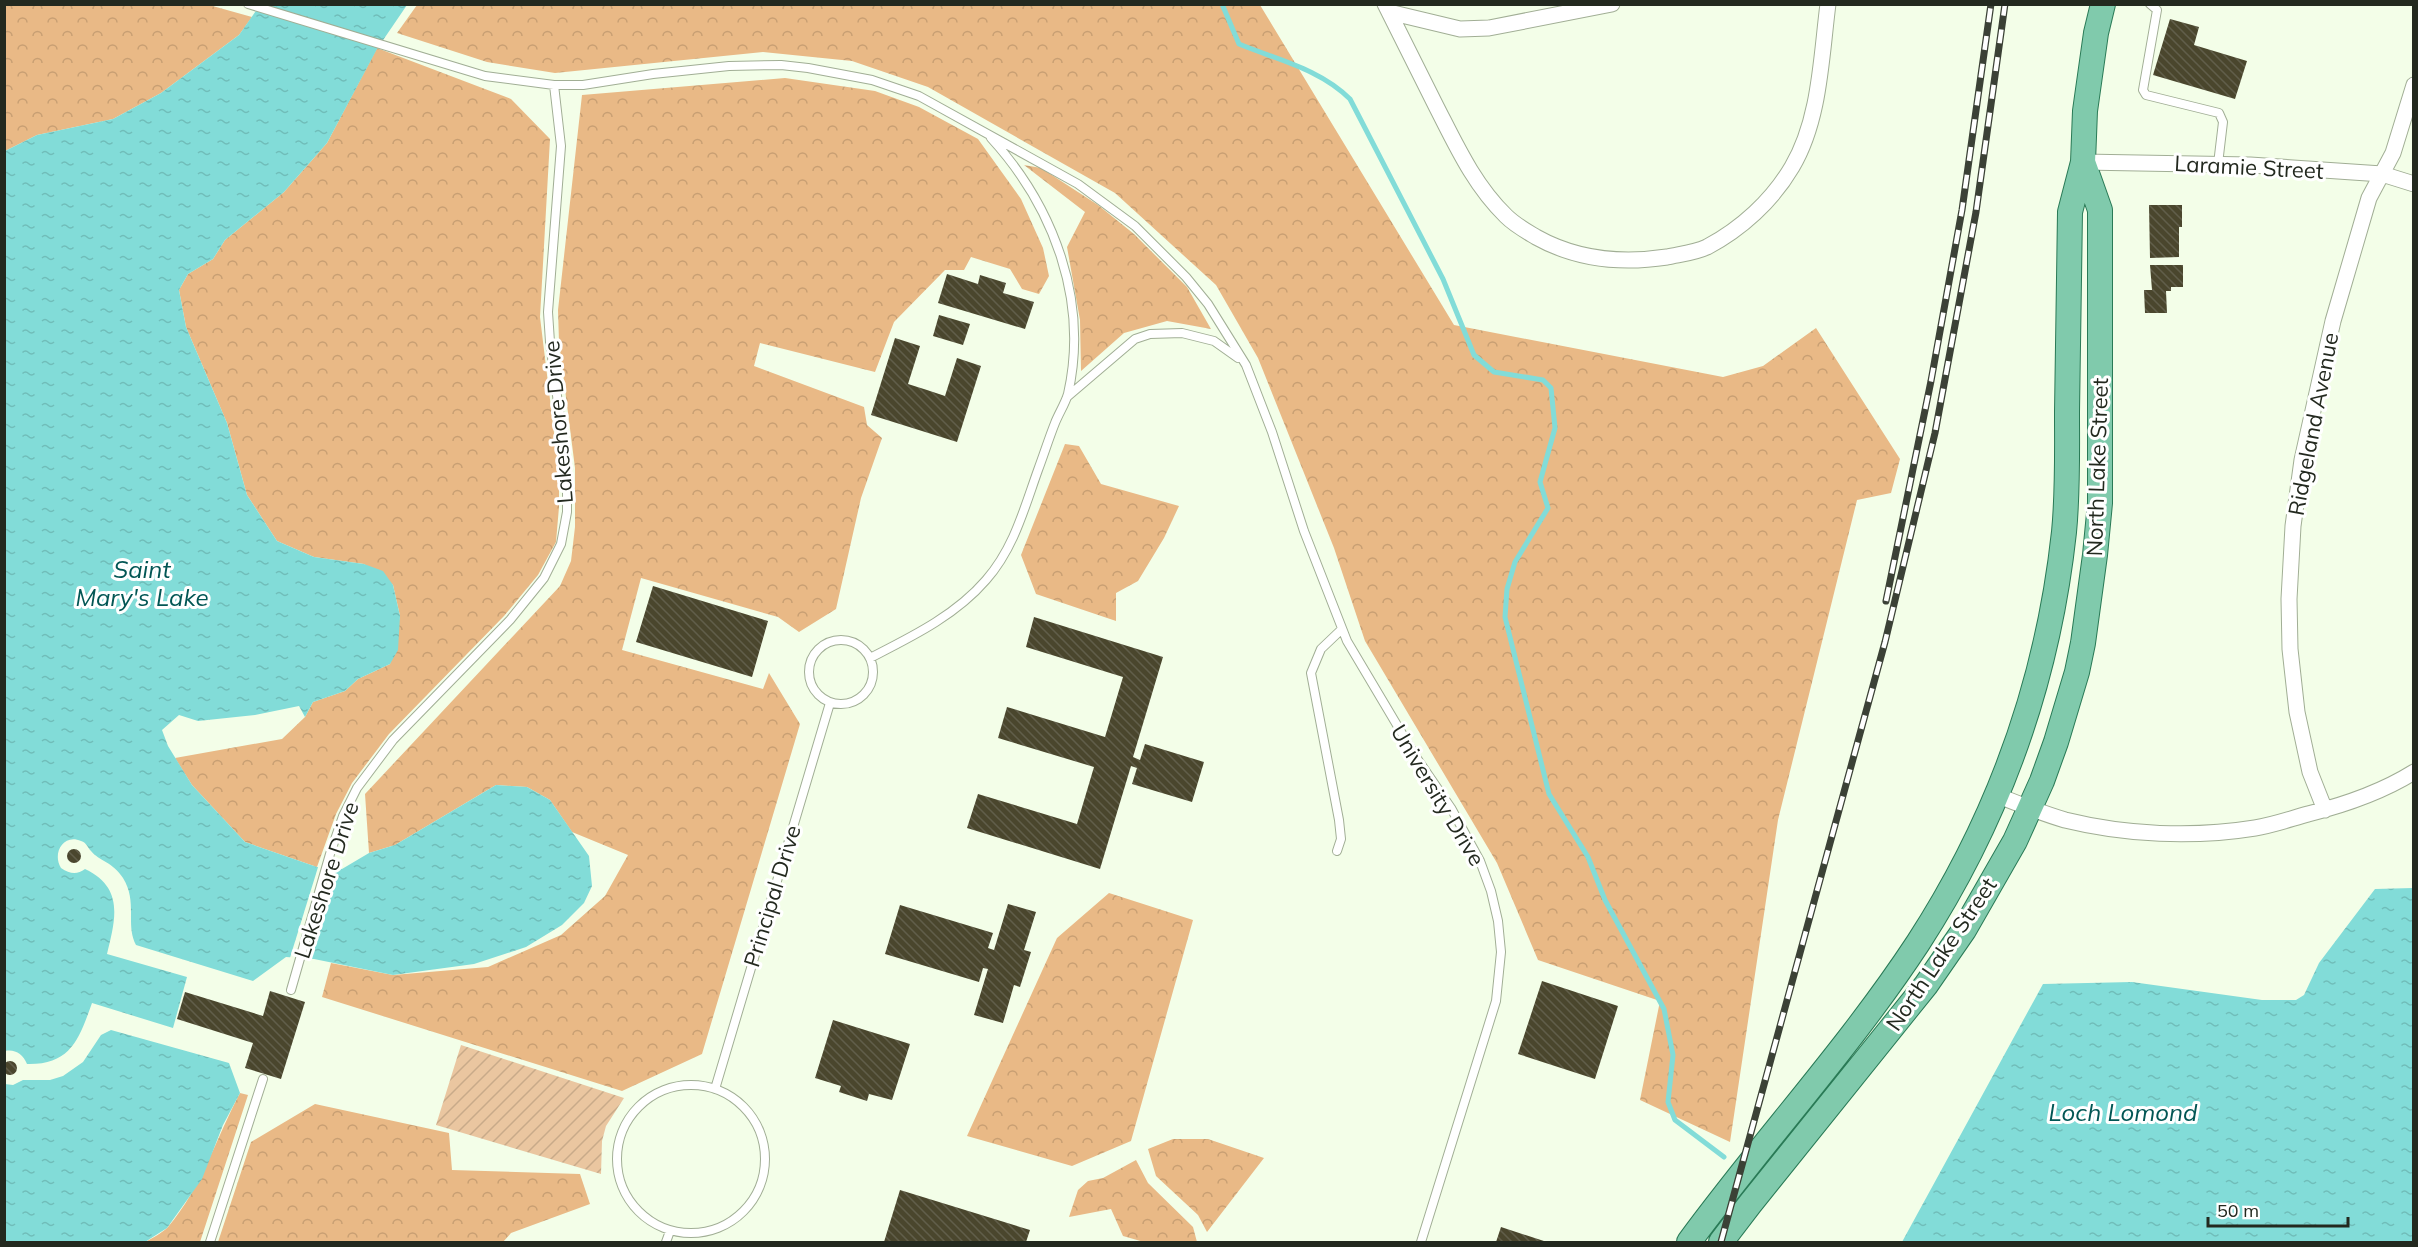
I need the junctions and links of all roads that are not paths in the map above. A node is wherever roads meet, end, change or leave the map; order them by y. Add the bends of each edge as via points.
1 (248, 4) edge
2 (1612, 4) edge
3 (1828, 4) edge
4 (2103, 4) edge
5 (2150, 4) edge
6 (1387, 8) edge
7 (2414, 85) edge
8 (554, 86) junction
9 (986, 133) junction
10 (2083, 162) junction
11 (2218, 164) junction
12 (2382, 174) junction
13 (2414, 184) edge
14 (1246, 365) junction
15 (1067, 397) junction
16 (1342, 629) junction
17 (870, 658) junction
18 (830, 703) junction
19 (2414, 772) edge
20 (1996, 795) junction
21 (2030, 808) junction
22 (2325, 810) junction
23 (1337, 851) dead end
24 (291, 990) dead end
25 (263, 1079) dead end
26 (715, 1089) junction
27 (670, 1231) junction
28 (210, 1242) edge
29 (666, 1242) edge
30 (1421, 1242) edge
31 (1689, 1242) edge
32 (1721, 1242) edge

1 - 8 lane via 485,76
2 - 6 street via 1489,28 1460,29
3 - 6 street via 1808,129 1793,166 1774,194 1742,225 1706,247 1645,260 1613,261 1552,246 1507,218 1482,190 1462,157
4 - 10 main road, North Lake Street via 2085,111
5 - 11 lane via 2157,10 2143,90 2146,95 2219,113 2223,122
7 - 12 street, Ridgeland Avenue via 2393,153
8 - 9 lane, University Drive via 583,86 729,66 781,65 872,80 920,96
8 - 24 lane, Lakeshore Drive via 561,146 549,312 567,472 567,512 561,544 544,578 510,620 393,740 357,788 330,854
9 - 14 lane, University Drive via 1078,184 1135,226 1208,304
9 - 15 lane via 1035,196 1065,266 1074,323
10 - 11 street, Laramie Street
10 - 20 main road, North Lake Street via 2070,212 2066,500 2060,563 2035,690
10 - 21 main road, North Lake Street via 2100,210 2100,503 2077,672 2056,742
11 - 12 street, Laramie Street
12 - 13 street, Laramie Street
12 - 22 street, Ridgeland Avenue via 2369,198 2333,321 2302,460 2293,526 2290,649 2297,712 2310,772
14 - 15 lane via 1214,341 1182,333 1150,334 1135,339
14 - 16 lane, University Drive
15 - 17 lane via 1010,547 986,579 926,629
16 - 23 lane via 1321,648 1311,673 1339,820 1341,839
16 - 30 lane, University Drive via 1480,861 1498,921 1501,952 1496,1001
17 - 18 lane via 872,680 861,698 841,705
17 - 18 lane via 845,640 835,640 816,651 810,660 809,680 813,690
18 - 26 lane, Principal Drive
19 - 22 street
20 - 21 street
20 - 31 main road, North Lake Street via 1955,880 1902,966
21 - 22 street via 2101,827 2197,834 2256,828
21 - 32 main road, North Lake Street via 1986,894 1926,985
25 - 28 lane
26 - 27 lane via 732,1097 758,1126 766,1163 762,1182 742,1214 726,1225 708,1232
26 - 27 lane via 695,1084 657,1093 627,1119 619,1138 617,1171 630,1202 641,1215
27 - 29 lane

